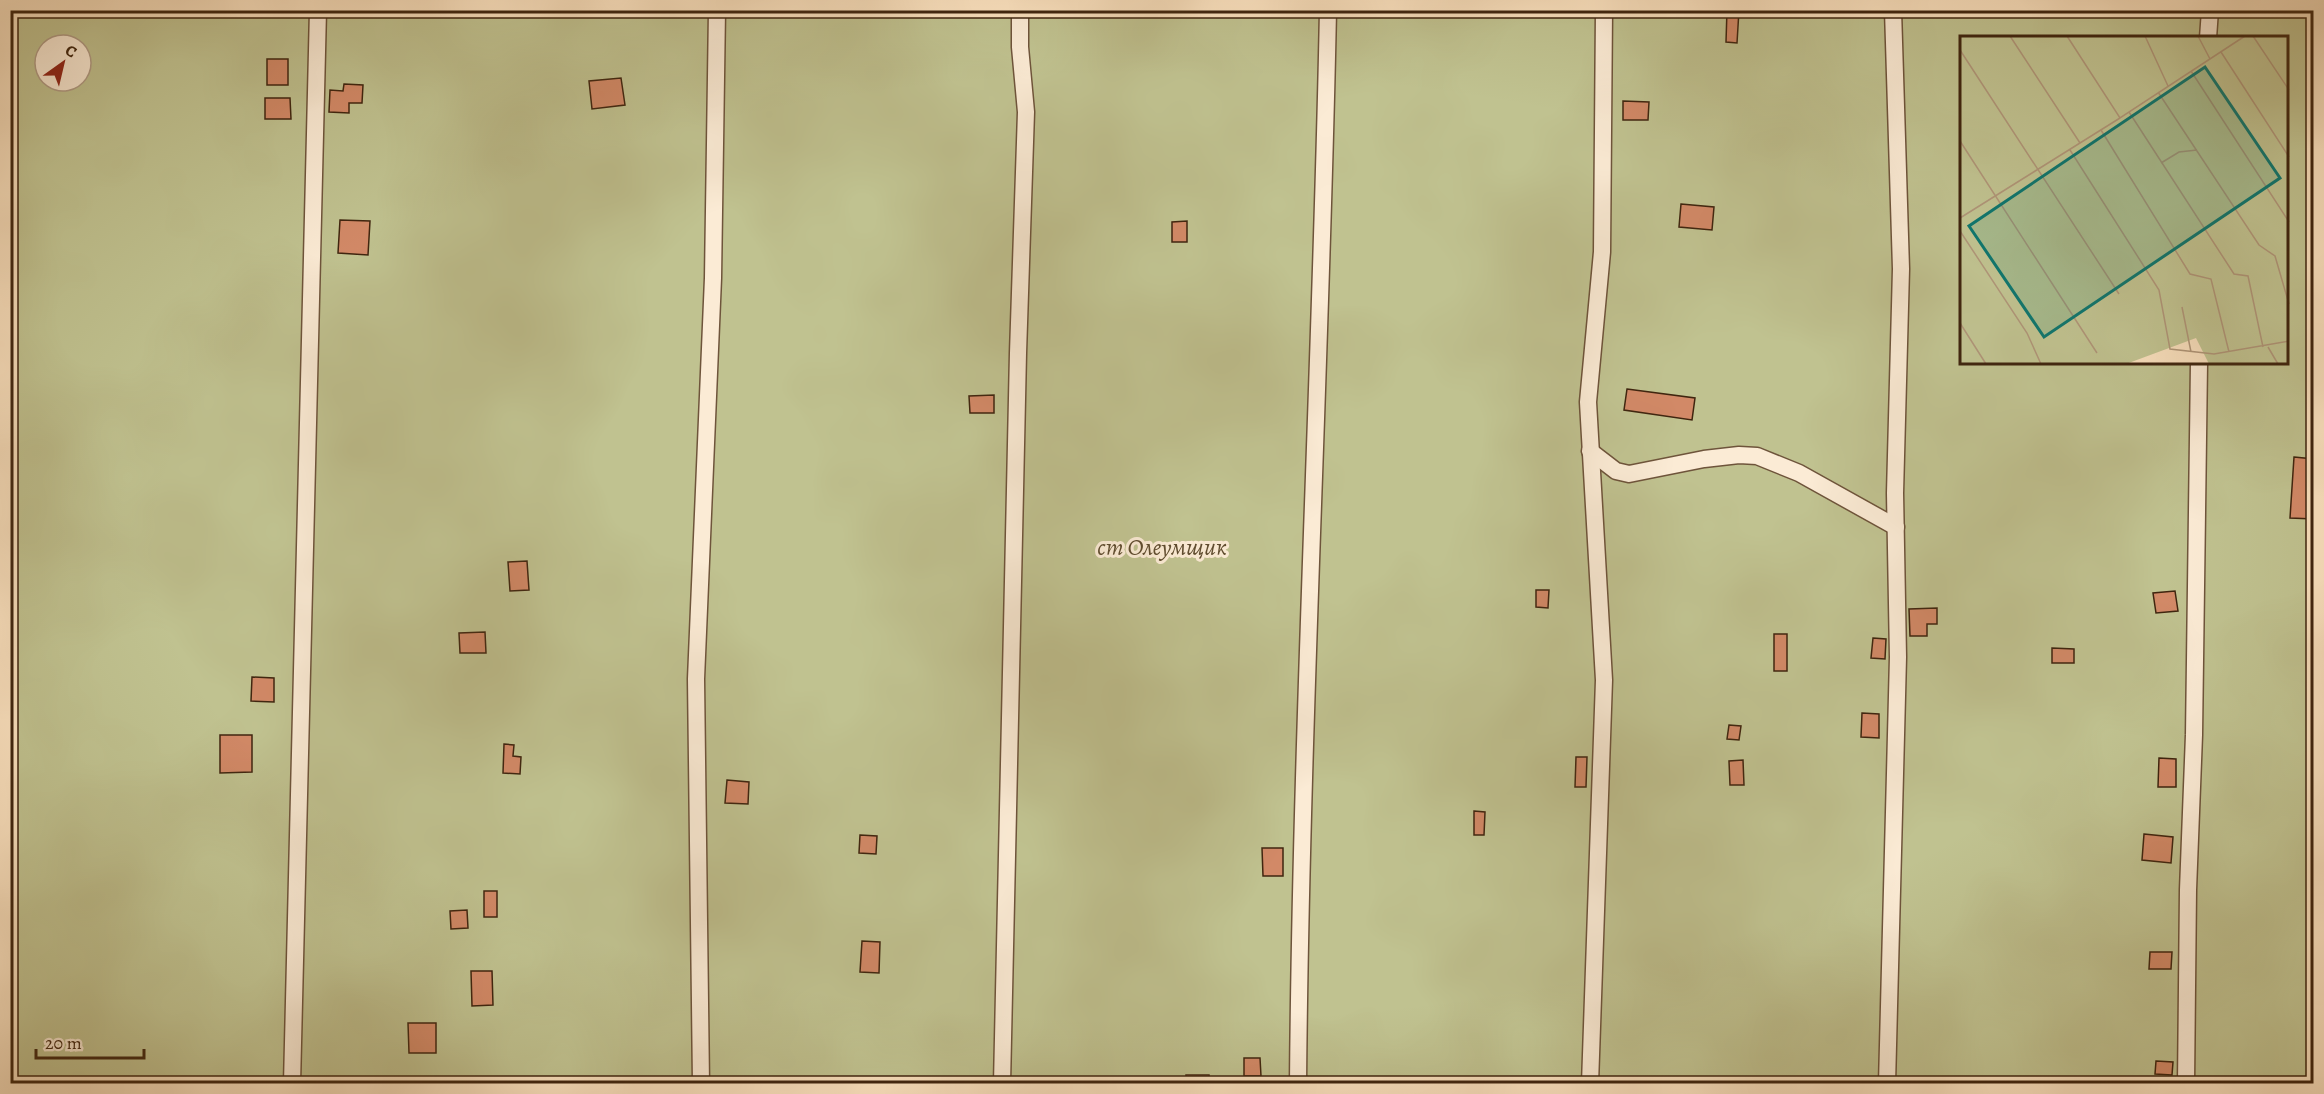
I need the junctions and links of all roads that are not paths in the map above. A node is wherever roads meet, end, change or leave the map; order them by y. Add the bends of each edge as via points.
1 (318, 10) edge
2 (717, 10) edge
3 (1020, 10) edge
4 (1328, 10) edge
5 (1604, 10) edge
6 (1893, 10) edge
7 (2210, 10) edge
8 (2208, 36) edge
9 (2199, 364) edge
10 (1590, 451) junction
11 (1896, 527) junction
12 (292, 1083) edge
13 (701, 1083) edge
14 (1002, 1083) edge
15 (1298, 1083) edge
16 (1590, 1083) edge
17 (1887, 1083) edge
18 (2186, 1083) edge

1 - 12 lane
2 - 13 lane via 713,278 696,679
3 - 14 lane via 1026,112
4 - 15 lane via 1302,825
5 - 10 lane via 1602,252 1588,402
6 - 11 lane via 1901,269
7 - 8 lane
9 - 18 lane
10 - 11 lane via 1616,471 1629,474 1739,454 1757,456 1799,473
10 - 16 lane via 1604,680
11 - 17 lane via 1898,657

